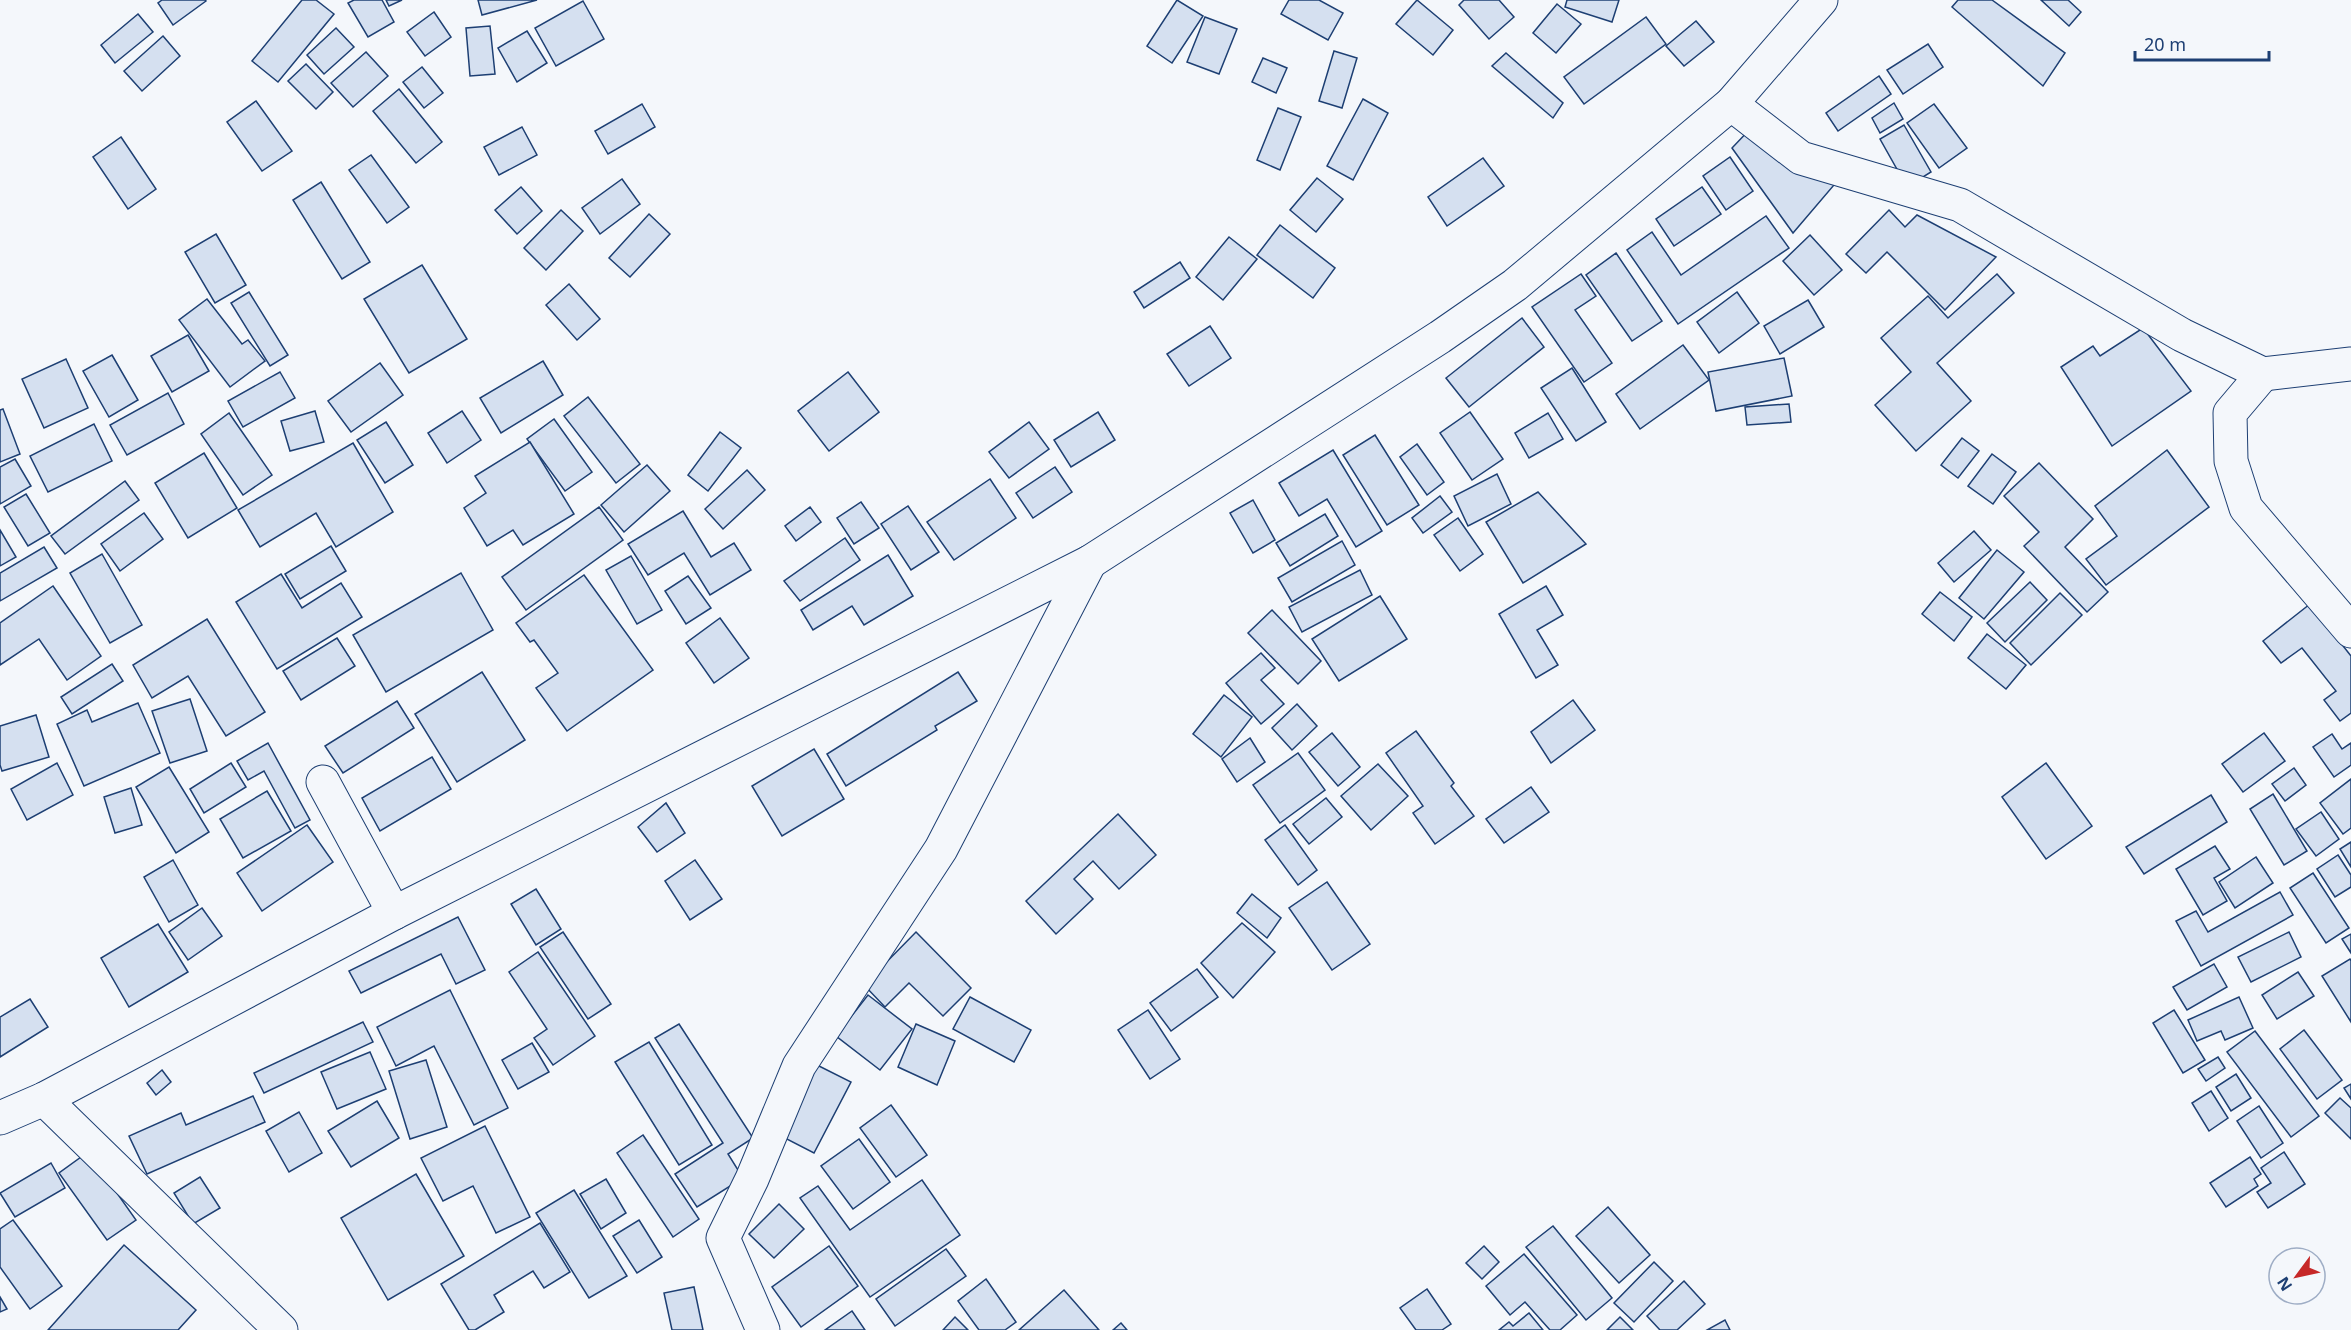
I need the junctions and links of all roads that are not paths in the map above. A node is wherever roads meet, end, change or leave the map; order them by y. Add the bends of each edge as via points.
1 (1821, 0) edge
2 (1731, 104) junction
3 (2351, 364) edge
4 (2263, 374) junction
5 (1090, 562) junction
6 (2351, 631) edge
7 (323, 782) dead end
8 (394, 913) junction
9 (44, 1099) junction
10 (0, 1118) edge
11 (281, 1330) edge
12 (763, 1330) edge

1 - 2 street
2 - 4 street via 1802,158 1960,205 2182,335
2 - 5 street via 1515,285
3 - 4 street
4 - 6 street via 2230,413 2231,461 2246,508
5 - 8 street
5 - 12 street via 941,849 799,1066 723,1238
7 - 8 street
8 - 9 street
9 - 10 street
9 - 11 street

